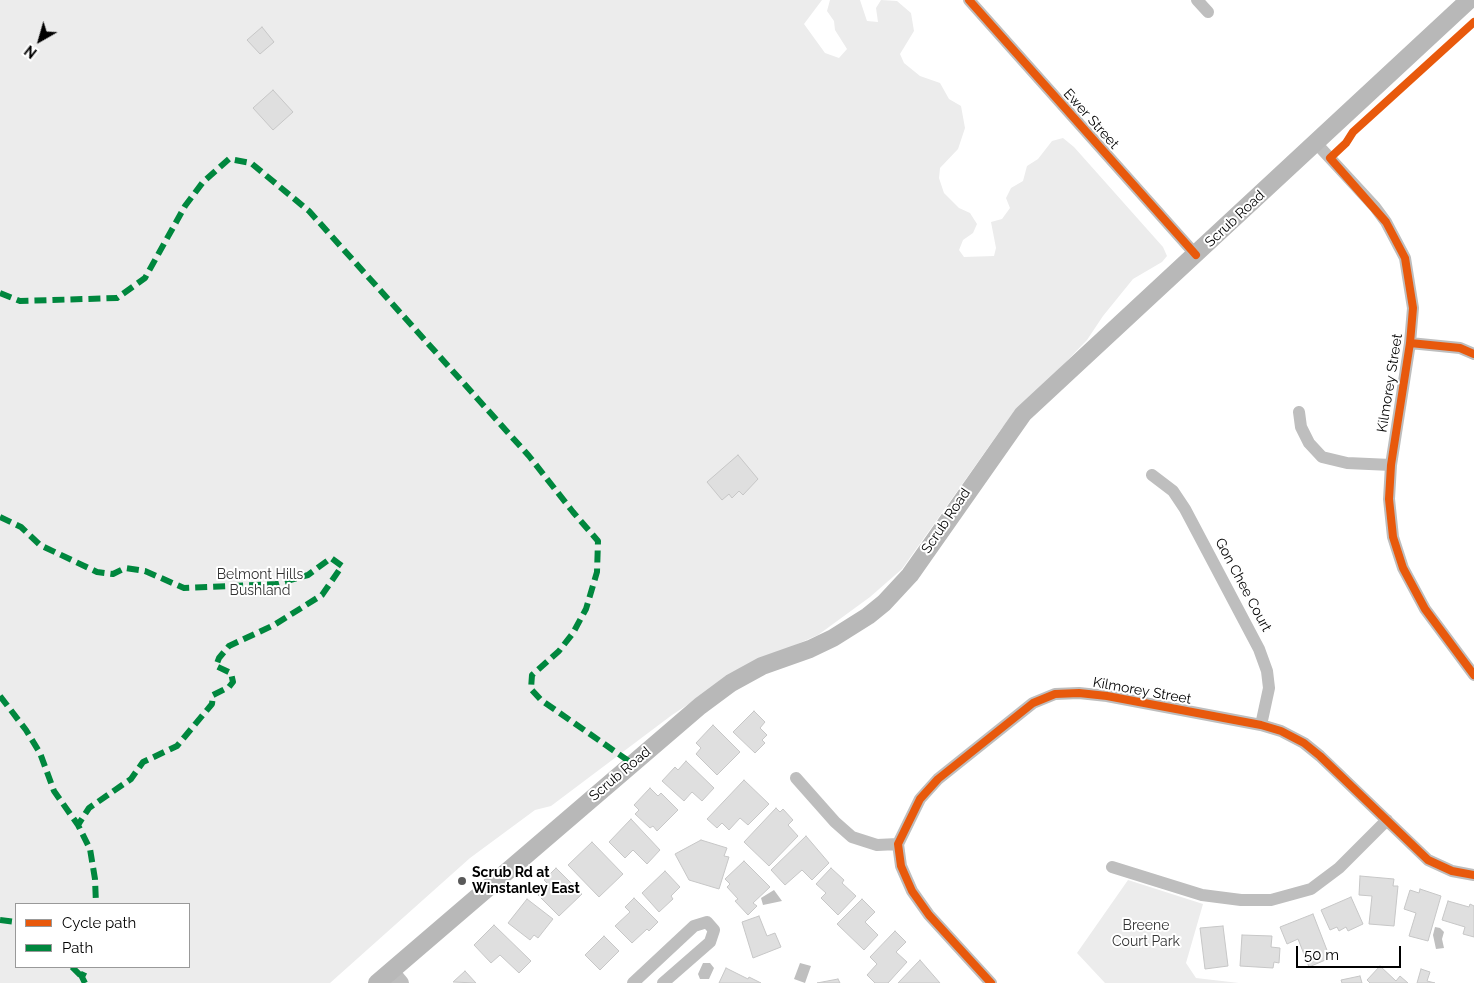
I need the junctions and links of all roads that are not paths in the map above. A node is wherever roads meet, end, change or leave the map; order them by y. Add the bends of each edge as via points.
1 (969, 0) edge
2 (1197, 0) edge
3 (1469, 0) edge
4 (1208, 12) dead end
5 (1316, 143) junction
6 (1196, 255) junction
7 (1410, 343) junction
8 (1474, 354) edge
9 (1299, 412) dead end
10 (1390, 465) junction
11 (1152, 475) dead end
12 (1474, 675) edge
13 (1261, 725) junction
14 (796, 778) dead end
15 (1387, 820) junction
16 (898, 844) junction
17 (1112, 867) dead end
18 (1474, 875) edge
19 (656, 960) junction
20 (396, 977) edge
21 (670, 981) edge
22 (377, 983) edge
23 (633, 983) edge
24 (991, 983) edge

1 - 6 street, Ewer Street
2 - 4 street
3 - 5 main road, Scrub Road
5 - 6 main road, Scrub Road
5 - 7 street, Kilmorey Street via 1375,207 1406,258 1413,308
6 - 20 main road, Scrub Road via 1023,414 910,575 884,603 833,638 762,666 731,683 700,706
7 - 8 street via 1460,348
7 - 10 street, Kilmorey Street
9 - 10 street via 1301,427 1309,443 1322,457 1347,463
10 - 12 street, Kilmorey Street via 1393,537 1402,568 1425,608
11 - 13 street, Gon Chee Court via 1173,491 1185,509 1259,649 1269,688
13 - 15 street, Kilmorey Street via 1304,743
13 - 16 street, Kilmorey Street via 1107,696 1055,694 1033,703 938,779 920,799
14 - 16 street via 852,837 877,845
15 - 17 street via 1339,868 1311,889 1271,900 1202,895
15 - 18 street, Kilmorey Street via 1428,860 1452,871
16 - 24 street via 901,866 912,891 929,915
19 - 21 street
19 - 21 street via 694,926 707,922 714,930 710,942
19 - 23 street
20 - 22 main road, Scrub Road

